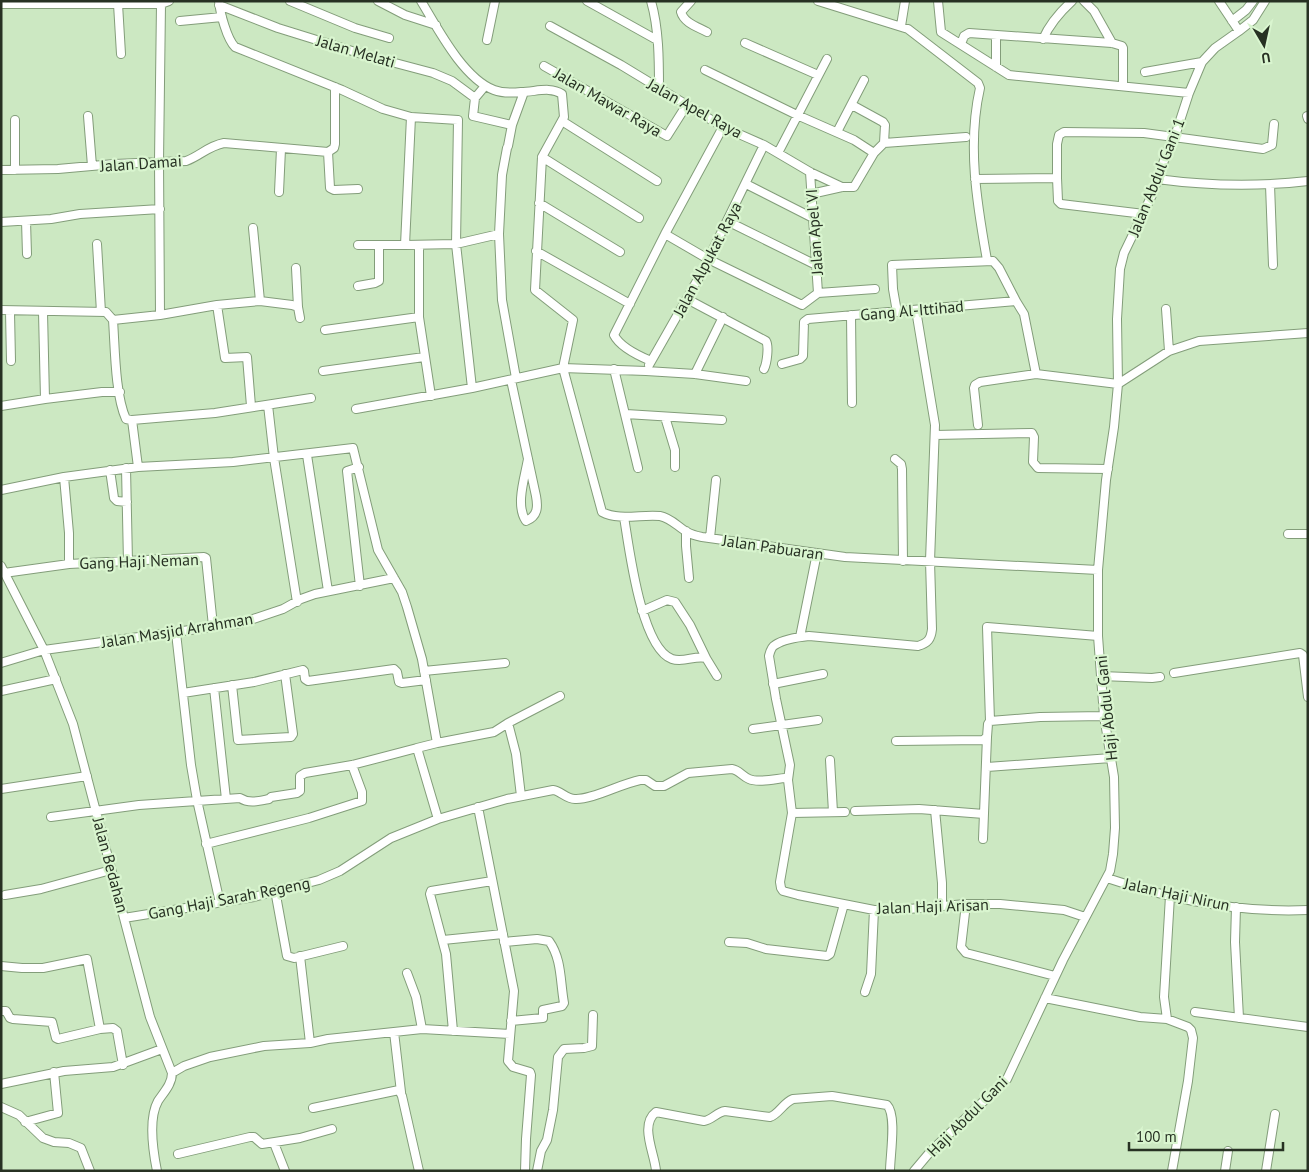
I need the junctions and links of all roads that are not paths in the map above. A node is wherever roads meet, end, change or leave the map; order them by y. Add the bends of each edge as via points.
1 (290, 1) edge
2 (378, 1) edge
3 (421, 1) edge
4 (495, 1) edge
5 (587, 1) edge
6 (651, 1) edge
7 (692, 1) edge
8 (818, 1) edge
9 (904, 1) edge
10 (938, 1) edge
11 (1072, 1) edge
12 (1084, 1) edge
13 (1219, 1) edge
14 (1253, 1) edge
15 (1266, 1) edge
16 (43, 3) edge
17 (165, 3) edge
18 (219, 3) edge
19 (1, 4) edge
20 (118, 4) junction
21 (222, 17) junction
22 (180, 20) dead end
23 (1232, 21) junction
24 (436, 24) junction
25 (550, 26) dead end
26 (901, 26) junction
27 (1240, 31) junction
28 (707, 32) dead end
29 (996, 35) junction
30 (389, 38) dead end
31 (1044, 39) junction
32 (487, 40) dead end
33 (657, 40) junction
34 (745, 42) dead end
35 (1112, 43) junction
36 (960, 44) junction
37 (121, 54) dead end
38 (827, 59) dead end
39 (1202, 62) junction
40 (544, 66) dead end
41 (996, 67) junction
42 (705, 70) dead end
43 (1145, 72) dead end
44 (818, 75) junction
45 (570, 79) junction
46 (864, 80) dead end
47 (485, 86) junction
48 (1123, 86) junction
49 (335, 87) junction
50 (659, 89) junction
51 (524, 92) junction
52 (1188, 93) junction
53 (562, 94) junction
54 (475, 98) junction
55 (852, 105) junction
56 (686, 106) junction
57 (797, 115) junction
58 (88, 116) dead end
59 (411, 116) junction
60 (15, 120) dead end
61 (562, 121) junction
62 (1274, 124) dead end
63 (512, 126) junction
64 (723, 127) junction
65 (837, 132) junction
66 (1175, 136) junction
67 (966, 137) dead end
68 (884, 143) junction
69 (764, 145) junction
70 (281, 149) junction
71 (328, 152) junction
72 (778, 153) junction
73 (874, 153) junction
74 (542, 157) junction
75 (160, 161) junction
76 (92, 166) junction
77 (1, 170) edge
78 (15, 170) junction
79 (810, 172) junction
80 (1057, 178) junction
81 (975, 179) junction
82 (1157, 179) junction
83 (657, 180) dead end
84 (1308, 181) edge
85 (746, 184) junction
86 (1270, 185) junction
87 (842, 187) junction
88 (358, 189) dead end
89 (279, 192) dead end
90 (811, 194) junction
91 (539, 203) junction
92 (160, 209) junction
93 (1144, 214) junction
94 (639, 218) dead end
95 (813, 218) junction
96 (727, 220) junction
97 (26, 221) junction
98 (1, 222) edge
99 (253, 228) dead end
100 (499, 234) junction
101 (666, 234) junction
102 (97, 244) dead end
103 (456, 244) junction
104 (358, 245) dead end
105 (405, 245) junction
106 (419, 245) junction
107 (379, 246) junction
108 (536, 251) junction
109 (620, 252) dead end
110 (27, 254) dead end
111 (708, 259) junction
112 (987, 260) junction
113 (816, 265) junction
114 (1273, 265) dead end
115 (296, 268) dead end
116 (358, 286) dead end
117 (875, 289) dead end
118 (818, 293) junction
119 (686, 299) junction
120 (260, 301) junction
121 (1016, 301) junction
122 (630, 304) junction
123 (217, 305) junction
124 (298, 308) junction
125 (1, 310) edge
126 (916, 310) junction
127 (1166, 310) dead end
128 (10, 312) junction
129 (43, 312) junction
130 (102, 312) junction
131 (897, 312) junction
132 (160, 315) junction
133 (851, 315) junction
134 (419, 316) junction
135 (723, 317) junction
136 (300, 318) dead end
137 (113, 320) junction
138 (325, 330) dead end
139 (1308, 333) edge
140 (1169, 351) junction
141 (424, 357) junction
142 (11, 361) dead end
143 (651, 361) junction
144 (782, 364) dead end
145 (563, 368) junction
146 (764, 369) dead end
147 (614, 370) junction
148 (323, 371) dead end
149 (646, 371) junction
150 (695, 374) junction
151 (1036, 374) junction
152 (513, 379) junction
153 (746, 381) dead end
154 (1118, 384) junction
155 (472, 388) junction
156 (120, 392) junction
157 (431, 396) junction
158 (311, 398) dead end
159 (45, 399) junction
160 (852, 403) dead end
161 (268, 405) junction
162 (1, 406) edge
163 (251, 406) junction
164 (356, 408) dead end
165 (626, 414) junction
166 (665, 417) junction
167 (131, 420) junction
168 (722, 420) dead end
169 (978, 425) dead end
170 (935, 435) junction
171 (307, 454) junction
172 (274, 458) junction
173 (528, 459) junction
174 (895, 459) dead end
175 (138, 466) junction
176 (358, 467) junction
177 (675, 467) dead end
178 (126, 468) junction
179 (638, 468) dead end
180 (1108, 469) junction
181 (110, 470) junction
182 (64, 476) junction
183 (716, 480) dead end
184 (1, 490) edge
185 (127, 502) junction
186 (624, 517) junction
187 (686, 531) junction
188 (1288, 534) dead end
189 (1308, 534) edge
190 (710, 538) junction
191 (817, 553) junction
192 (903, 561) junction
193 (930, 561) junction
194 (128, 562) junction
195 (69, 564) junction
196 (3, 570) edge
197 (1098, 570) junction
198 (394, 578) junction
199 (689, 578) dead end
200 (360, 586) junction
201 (328, 591) junction
202 (297, 602) junction
203 (642, 610) junction
204 (212, 626) junction
205 (176, 633) junction
206 (1098, 636) junction
207 (800, 637) junction
208 (44, 650) junction
209 (706, 658) junction
210 (1, 663) edge
211 (505, 663) dead end
212 (424, 671) junction
213 (1174, 673) dead end
214 (286, 674) junction
215 (823, 674) dead end
216 (717, 676) dead end
217 (1101, 676) junction
218 (1160, 677) dead end
219 (56, 679) junction
220 (426, 680) junction
221 (773, 684) junction
222 (232, 685) junction
223 (214, 688) junction
224 (1, 691) edge
225 (183, 693) junction
226 (560, 696) dead end
227 (1308, 697) edge
228 (1104, 716) junction
229 (818, 720) dead end
230 (990, 721) junction
231 (508, 723) junction
232 (781, 725) junction
233 (753, 729) dead end
234 (988, 737) junction
235 (896, 741) dead end
236 (438, 743) junction
237 (416, 748) junction
238 (1111, 758) junction
239 (830, 760) dead end
240 (352, 765) junction
241 (987, 767) junction
242 (87, 776) junction
243 (788, 780) junction
244 (1, 790) edge
245 (521, 796) junction
246 (226, 799) junction
247 (197, 800) junction
248 (478, 806) junction
249 (96, 810) junction
250 (935, 810) junction
251 (855, 811) dead end
252 (833, 812) junction
253 (845, 812) dead end
254 (792, 814) junction
255 (984, 814) junction
256 (51, 817) dead end
257 (438, 819) junction
258 (982, 838) dead end
259 (206, 844) junction
260 (111, 870) junction
261 (1106, 878) junction
262 (492, 881) junction
263 (275, 890) junction
264 (6, 895) dead end
265 (1170, 896) junction
266 (220, 903) junction
267 (844, 904) junction
268 (966, 904) junction
269 (942, 906) junction
270 (1236, 907) junction
271 (874, 910) junction
272 (1308, 910) edge
273 (1085, 917) junction
274 (124, 918) junction
275 (504, 938) junction
276 (443, 940) junction
277 (729, 942) dead end
278 (343, 946) dead end
279 (300, 956) junction
280 (1, 966) edge
281 (407, 973) dead end
282 (1055, 976) junction
283 (865, 992) dead end
284 (1045, 998) junction
285 (1, 1011) edge
286 (1195, 1012) dead end
287 (593, 1015) dead end
288 (1239, 1018) junction
289 (1167, 1020) junction
290 (511, 1021) junction
291 (1308, 1027) edge
292 (100, 1029) junction
293 (422, 1029) junction
294 (453, 1031) junction
295 (394, 1032) junction
296 (510, 1034) junction
297 (310, 1043) junction
298 (162, 1049) junction
299 (123, 1064) junction
300 (54, 1072) junction
301 (172, 1073) junction
302 (1, 1084) edge
303 (401, 1092) junction
304 (1, 1107) edge
305 (313, 1108) dead end
306 (1275, 1114) dead end
307 (25, 1122) junction
308 (332, 1129) dead end
309 (274, 1143) junction
310 (1228, 1151) dead end
311 (178, 1154) dead end
312 (90, 1171) edge
313 (157, 1171) edge
314 (285, 1171) edge
315 (419, 1171) edge
316 (525, 1171) edge
317 (537, 1171) edge
318 (656, 1171) edge
319 (890, 1171) edge
320 (914, 1171) edge
321 (1172, 1171) edge
322 (1225, 1171) edge
323 (1266, 1171) edge

1 - 30 street via 355,28
2 - 24 street via 405,15
3 - 24 street
4 - 32 street
5 - 33 street
6 - 33 street
7 - 28 street via 681,12 683,18
8 - 26 street
9 - 26 street
10 - 36 street via 941,32
11 - 31 street via 1052,22
12 - 35 street via 1094,11
13 - 23 street
14 - 23 street
15 - 27 street, Jalan Abdul Gani 1 via 1253,20
16 - 19 street
16 - 20 street
17 - 20 street
17 - 75 street
18 - 21 street
18 - 54 street, Jalan Melati via 278,28 433,73 452,81
20 - 37 street
21 - 22 street
21 - 49 street via 235,47
23 - 27 street
24 - 47 street via 450,50
25 - 50 street, Jalan Apel Raya
26 - 81 street via 978,83
27 - 39 street, Jalan Abdul Gani 1 via 1225,40
29 - 31 street
29 - 36 street via 969,33
29 - 41 street
31 - 35 street
33 - 50 street
34 - 44 street
35 - 48 street via 1123,48
36 - 41 street
38 - 44 street
39 - 43 street
39 - 52 street, Jalan Abdul Gani 1
40 - 45 street, Jalan Mawar Raya
41 - 48 street via 1013,76
42 - 57 street
44 - 57 street
45 - 53 street
45 - 56 street, Jalan Mawar Raya via 667,136
46 - 55 street
47 - 51 street via 496,91
47 - 54 street
48 - 52 street
49 - 59 street via 383,109
49 - 71 street via 335,144
50 - 56 street, Jalan Apel Raya
51 - 53 street via 553,89
51 - 63 street
52 - 66 street, Jalan Abdul Gani 1
53 - 61 street
54 - 63 street via 473,116
55 - 65 street
55 - 68 street via 884,122
56 - 64 street, Jalan Apel Raya
57 - 65 street
57 - 72 street
58 - 76 street
59 - 103 street via 458,120
59 - 105 street
60 - 78 street
61 - 74 street
61 - 83 street
62 - 66 street via 1273,141 1268,148
63 - 100 street via 502,175
64 - 69 street, Jalan Apel Raya
64 - 101 street
65 - 73 street
66 - 80 street via 1064,132 1059,135 1057,144
66 - 82 street, Jalan Abdul Gani 1
67 - 68 street
68 - 73 street
69 - 72 street, Jalan Apel Raya
69 - 85 street, Jalan Alpukat Raya
70 - 71 street, Jalan Damai
70 - 75 street, Jalan Damai via 224,143 213,145 186,161
70 - 89 street
71 - 88 street via 330,188
72 - 79 street, Jalan Apel Raya
73 - 87 street via 854,187
74 - 91 street
74 - 94 street
75 - 76 street, Jalan Damai
75 - 92 street
76 - 78 street, Jalan Damai
77 - 78 street, Jalan Damai
79 - 87 street, Jalan Apel Raya
79 - 90 street, Jalan Apel VI
80 - 81 street
80 - 93 street via 1058,201 1061,204
81 - 112 street
82 - 86 street via 1208,185
82 - 93 street, Jalan Abdul Gani 1
84 - 86 street
85 - 95 street
85 - 96 street, Jalan Alpukat Raya
86 - 114 street
87 - 90 street
90 - 95 street, Jalan Apel VI
91 - 108 street
91 - 109 street
92 - 97 street
92 - 132 street
93 - 154 street, Jalan Abdul Gani 1 via 1124,253 1120,269
95 - 113 street, Jalan Apel VI
96 - 111 street, Jalan Alpukat Raya
96 - 113 street
97 - 98 street
97 - 110 street
99 - 120 street
100 - 103 street
100 - 152 street via 502,300
101 - 111 street
101 - 122 street
102 - 130 street
103 - 106 street
103 - 155 street
104 - 107 street
105 - 106 street
105 - 107 street
106 - 134 street
107 - 116 street via 379,281
108 - 122 street
108 - 145 street via 535,290 573,320
111 - 118 street via 802,305
111 - 119 street, Jalan Alpukat Raya
112 - 121 street via 996,262
112 - 131 street via 892,265
113 - 118 street, Jalan Apel VI
115 - 124 street
117 - 118 street
119 - 135 street
119 - 143 street, Jalan Alpukat Raya
120 - 123 street
120 - 124 street
121 - 126 street, Gang Al-Ittihad
121 - 151 street via 1024,314
122 - 143 street via 614,335 624,346
123 - 132 street
123 - 163 street via 225,358 245,357 248,360
124 - 136 street
125 - 128 street
126 - 131 street, Gang Al-Ittihad
126 - 170 street
127 - 140 street
128 - 129 street
128 - 142 street
129 - 130 street
129 - 159 street
130 - 137 street
131 - 133 street, Gang Al-Ittihad
132 - 137 street
133 - 144 street, Gang Al-Ittihad via 808,319 804,322 803,356
133 - 160 street
134 - 138 street
134 - 141 street
135 - 146 street via 766,341
135 - 150 street
137 - 156 street
139 - 140 street via 1199,341
140 - 154 street
141 - 148 street
141 - 157 street
143 - 149 street, Jalan Alpukat Raya
145 - 147 street
145 - 152 street
145 - 186 street, Jalan Pabuaran via 602,512
147 - 149 street
147 - 165 street
149 - 150 street
150 - 153 street
151 - 154 street
151 - 169 street via 975,385
152 - 155 street
152 - 173 street
154 - 180 street, Haji Abdul Gani
155 - 157 street
156 - 159 street
156 - 167 street via 124,414
157 - 164 street
158 - 161 street
159 - 162 street
161 - 163 street
161 - 172 street
163 - 167 street
165 - 166 street
165 - 179 street
166 - 168 street
166 - 177 street via 675,450
167 - 175 street
170 - 180 street via 1032,433 1033,462 1038,468
170 - 193 street
171 - 172 street
171 - 176 street via 353,448
171 - 201 street
172 - 175 street
172 - 202 street
173 - 173 street via 538,508 526,521 521,501
174 - 192 street via 902,469
175 - 178 street
176 - 198 street via 378,550
176 - 200 street via 347,471
178 - 181 street
178 - 185 street
180 - 197 street, Haji Abdul Gani
181 - 182 street
181 - 185 street via 114,498
182 - 184 street
182 - 195 street
183 - 190 street
185 - 194 street
186 - 187 street, Jalan Pabuaran via 668,518
186 - 203 street
187 - 190 street, Jalan Pabuaran
187 - 199 street
188 - 189 street
190 - 191 street, Jalan Pabuaran
191 - 192 street, Jalan Pabuaran
191 - 207 street
192 - 193 street, Jalan Pabuaran
193 - 197 street, Jalan Pabuaran
193 - 207 street via 932,629 927,643 918,646
194 - 195 street, Gang Haji Neman
194 - 204 street, Gang Haji Neman via 205,557
195 - 196 street, Gang Haji Neman
196 - 208 street, Jalan Bedahan
197 - 206 street, Haji Abdul Gani
198 - 200 street, Jalan Masjid Arrahman
198 - 212 street via 402,592
200 - 201 street, Jalan Masjid Arrahman
201 - 202 street, Jalan Masjid Arrahman
202 - 204 street, Jalan Masjid Arrahman via 241,623
203 - 209 street via 653,638 665,655 681,661
203 - 209 street via 667,600 675,602
204 - 205 street, Jalan Masjid Arrahman
205 - 208 street, Jalan Masjid Arrahman
205 - 225 street
206 - 217 street, Haji Abdul Gani
206 - 230 street via 987,627
207 - 221 street, Jalan Haji Arisan via 774,645 771,649
208 - 210 street, Jalan Masjid Arrahman
208 - 219 street, Jalan Bedahan
209 - 216 street
211 - 212 street
212 - 220 street
213 - 227 street via 1300,653 1303,655
214 - 220 street via 303,670 308,681 394,669 399,682
214 - 222 street
214 - 222 street via 291,737 238,740
215 - 221 street
217 - 218 street
217 - 228 street, Haji Abdul Gani
219 - 224 street
219 - 242 street, Jalan Bedahan
220 - 236 street
221 - 232 street, Jalan Haji Arisan
222 - 223 street
223 - 225 street
223 - 246 street
225 - 247 street
226 - 231 street
228 - 230 street
228 - 238 street, Haji Abdul Gani
229 - 232 street
230 - 234 street
231 - 236 street via 494,732
231 - 245 street
232 - 233 street
232 - 243 street, Jalan Haji Arisan via 790,765
234 - 235 street via 983,740
234 - 241 street
236 - 237 street
237 - 240 street
237 - 257 street
238 - 241 street
238 - 261 street, Haji Abdul Gani via 1115,828 1110,871
239 - 252 street
240 - 246 street via 301,774 300,791 297,793 256,802
240 - 259 street via 362,801
241 - 255 street
242 - 244 street
242 - 249 street, Jalan Bedahan
243 - 245 street via 754,780 735,769 725,769 688,772 664,786 655,786 646,780 631,781 579,799 567,798 557,790
243 - 254 street, Jalan Haji Arisan
245 - 248 street
246 - 247 street
247 - 249 street
247 - 259 street
248 - 257 street
248 - 262 street
249 - 256 street
249 - 260 street, Jalan Bedahan
250 - 251 street
250 - 255 street
250 - 269 street
252 - 253 street
252 - 254 street
254 - 267 street, Jalan Haji Arisan via 781,888 798,895
255 - 258 street
257 - 263 street, Gang Haji Sarah Regeng via 391,838 340,871 319,880
259 - 266 street
260 - 264 street
260 - 274 street, Jalan Bedahan
261 - 265 street, Jalan Haji Nirun
261 - 273 street, Haji Abdul Gani
262 - 275 street
262 - 276 street via 431,891
263 - 266 street, Gang Haji Sarah Regeng
263 - 279 street via 287,956
265 - 270 street, Jalan Haji Nirun
265 - 289 street via 1164,997
266 - 274 street, Gang Haji Sarah Regeng
267 - 271 street, Jalan Haji Arisan
267 - 277 street via 830,954 826,956
268 - 269 street, Jalan Haji Arisan
268 - 273 street, Jalan Haji Arisan via 1052,908
268 - 282 street via 961,947 966,953
269 - 271 street, Jalan Haji Arisan
270 - 272 street, Jalan Haji Nirun
270 - 288 street
271 - 283 street via 871,974
273 - 282 street, Haji Abdul Gani
274 - 298 street, Jalan Bedahan via 150,1017
275 - 276 street
275 - 290 street via 514,991
275 - 290 street via 549,941 559,962 564,1003 543,1010 543,1018
276 - 294 street
278 - 279 street
279 - 297 street
280 - 292 street via 43,968 87,959
281 - 293 street
282 - 284 street, Haji Abdul Gani
284 - 289 street
284 - 320 street, Haji Abdul Gani via 1007,1079
285 - 292 street via 6,1011 13,1019 52,1022 58,1039
286 - 288 street
287 - 317 street via 592,1046 564,1049 558,1057 553,1110
288 - 291 street
289 - 321 street via 1188,1027 1193,1038
290 - 296 street
292 - 299 street via 117,1031
293 - 294 street
293 - 295 street
294 - 296 street
295 - 297 street
295 - 303 street
296 - 316 street via 510,1065 532,1075
297 - 301 street via 264,1046 210,1057
298 - 299 street
298 - 301 street, Jalan Bedahan
299 - 300 street
300 - 302 street
300 - 307 street via 58,1113
301 - 313 street via 152,1120
303 - 305 street via 394,1090
303 - 315 street
304 - 307 street via 19,1115
306 - 323 street
307 - 312 street via 43,1138 81,1148
308 - 309 street
309 - 311 street via 262,1144 250,1137
309 - 314 street
310 - 322 street
318 - 319 street via 648,1127 656,1112 704,1121 725,1111 770,1116 792,1099 832,1096 890,1108

